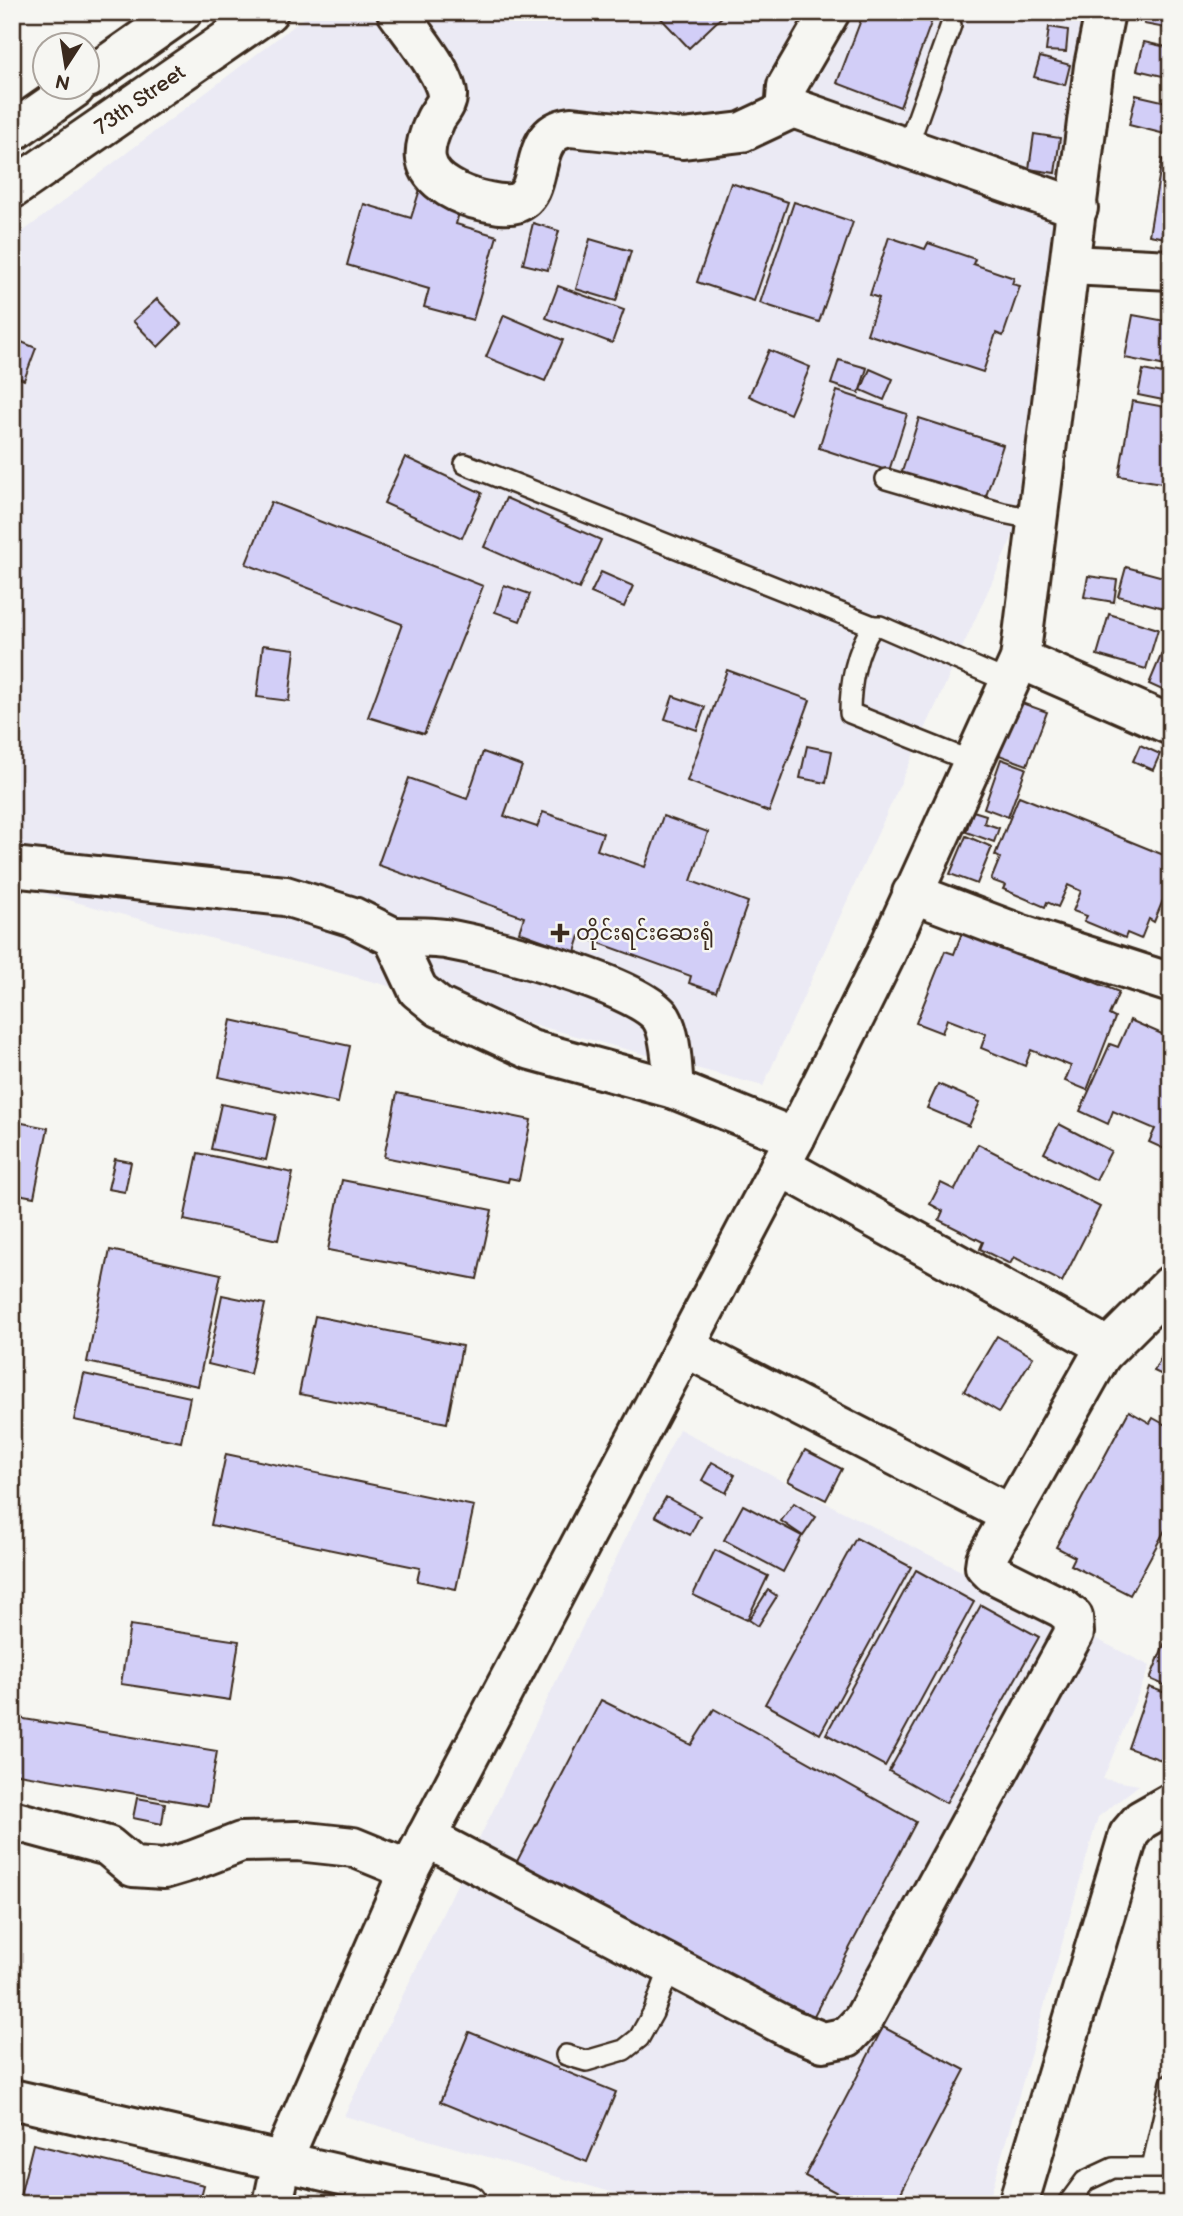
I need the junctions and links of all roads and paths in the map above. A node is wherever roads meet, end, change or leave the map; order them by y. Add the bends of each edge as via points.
1 (181, 12) edge
2 (268, 12) edge
3 (397, 12) edge
4 (830, 12) edge
5 (1105, 12) edge
6 (951, 25) dead end
7 (102, 68) edge
8 (55, 102) edge
9 (793, 108) junction
10 (12, 132) edge
11 (907, 148) junction
12 (12, 189) edge
13 (1078, 208) junction
14 (1070, 265) junction
15 (1171, 270) edge
16 (465, 464) dead end
17 (886, 479) dead end
18 (1038, 520) junction
19 (873, 626) junction
20 (1015, 671) junction
21 (1171, 726) edge
22 (973, 762) junction
23 (12, 867) edge
24 (912, 893) junction
25 (393, 937) junction
26 (1171, 983) edge
27 (674, 1089) junction
28 (787, 1152) junction
29 (1171, 1285) edge
30 (685, 1347) junction
31 (1101, 1356) junction
32 (1011, 1515) junction
33 (1161, 1817) edge
34 (12, 1820) edge
35 (426, 1837) junction
36 (409, 1870) junction
37 (671, 1965) junction
38 (566, 2055) dead end
39 (1171, 2083) edge
40 (12, 2099) edge
41 (282, 2161) junction
42 (1161, 2168) edge
43 (273, 2204) edge
44 (467, 2204) edge
45 (1018, 2204) edge
46 (1069, 2204) edge

1 - 7 street
2 - 12 street, 73th Street
3 - 9 street via 427,54 447,95 426,143 426,161 436,178 478,200 517,203 528,194 546,139 557,128 683,139 742,132
4 - 9 street via 787,86 786,99
5 - 13 street via 1094,66
6 - 11 lane
8 - 10 street
9 - 11 street
11 - 13 street
13 - 14 street
14 - 15 street
14 - 18 street
16 - 19 lane
17 - 18 lane
18 - 20 street
19 - 20 lane
19 - 22 lane via 850,689 850,713
20 - 21 street
20 - 22 street
22 - 24 street
23 - 25 street via 285,896 353,917
24 - 26 street via 1022,935
24 - 28 street
25 - 27 street via 418,990 439,1007 531,1050
25 - 27 street via 443,939 494,949 581,975 640,999 661,1017
27 - 28 street
28 - 30 street
28 - 31 street via 1093,1339 1101,1346
29 - 31 street
30 - 32 street
30 - 35 street
31 - 32 street
32 - 37 street via 985,1566 1062,1608 1073,1617 1074,1633 863,2020 847,2037 823,2042
33 - 45 street via 1129,1834
34 - 36 street via 108,1846 133,1867 164,1869 241,1842 297,1841 353,1847
35 - 36 street
35 - 37 street
36 - 41 street
37 - 38 lane via 639,2038 624,2050 586,2061
39 - 42 lane
40 - 41 street
41 - 43 street
41 - 44 street
42 - 46 lane via 1113,2168 1086,2181

